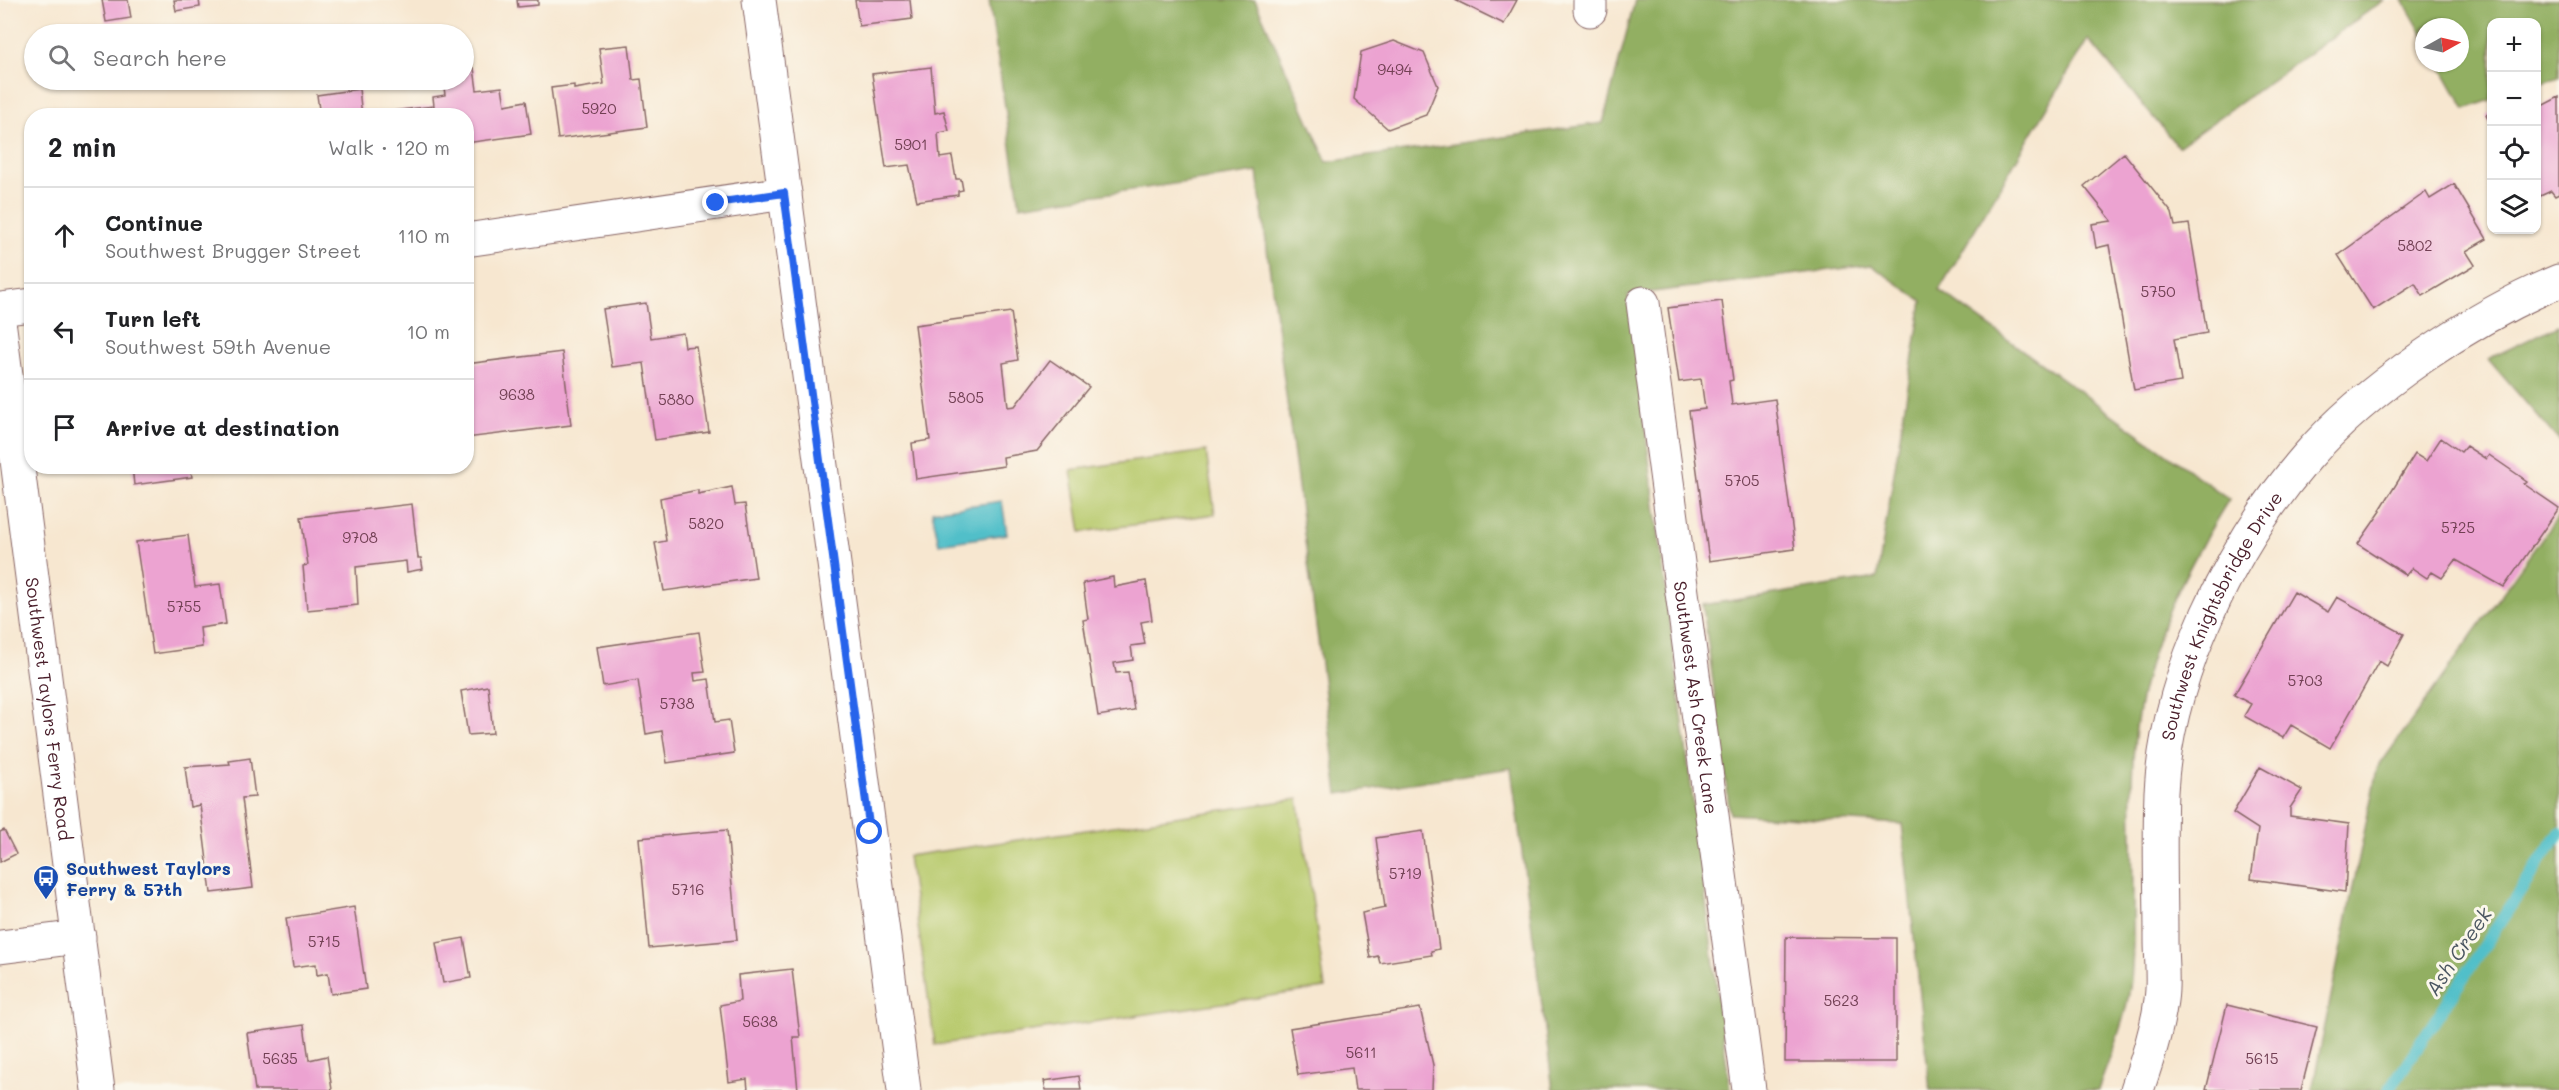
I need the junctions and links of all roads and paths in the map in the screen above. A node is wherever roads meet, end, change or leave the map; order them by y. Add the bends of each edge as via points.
1 (759, 0) edge
2 (784, 193) junction
3 (474, 239) edge
4 (2559, 281) edge
5 (1643, 303) dead end
6 (24, 305) edge
7 (0, 309) edge
8 (0, 328) edge
9 (79, 938) junction
10 (0, 947) edge
11 (98, 1090) edge
12 (904, 1090) edge
13 (1749, 1090) edge
14 (2137, 1090) edge

1 - 2 street
2 - 3 street
2 - 12 street
4 - 14 street, Southwest Knightsbridge Drive via 2534,291 2436,348 2359,405 2306,458 2261,519 2217,593 2185,666 2170,733 2161,790 2162,997
5 - 13 street, Southwest Ash Creek Lane
6 - 7 street
8 - 9 street, Southwest Taylors Ferry Road
9 - 10 street
9 - 11 street, Southwest Taylors Ferry Road

